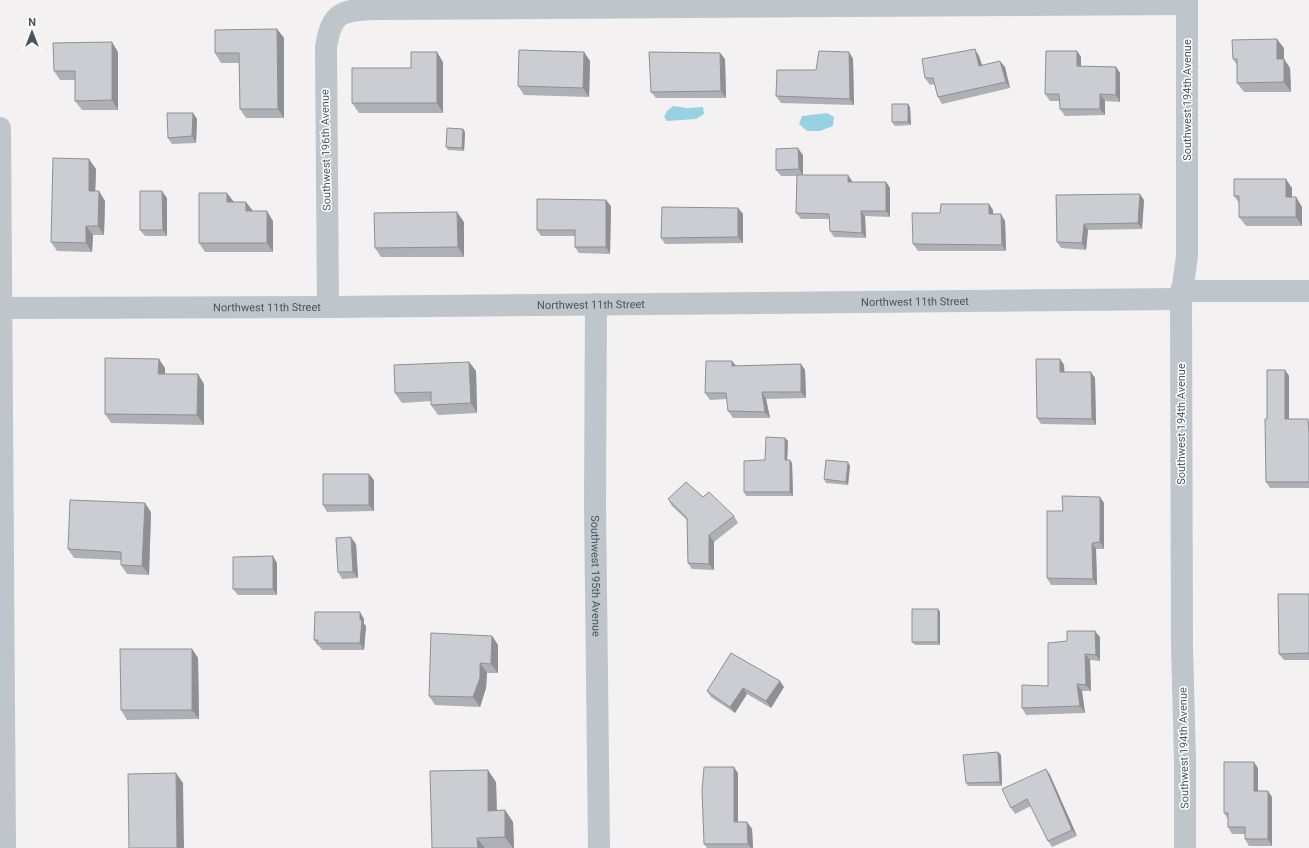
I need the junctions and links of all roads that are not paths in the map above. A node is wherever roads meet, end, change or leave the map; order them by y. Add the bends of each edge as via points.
1 (1187, 2) edge
2 (344, 6) edge
3 (0, 128) edge
4 (1309, 291) edge
5 (1181, 295) junction
6 (596, 304) junction
7 (328, 307) junction
8 (2, 308) junction
9 (5, 848) edge
10 (599, 848) edge
11 (1185, 848) edge

1 - 2 street via 355,10
1 - 5 street, Southwest 194th Avenue via 1187,256
2 - 7 street, Southwest 196th Avenue via 328,33 326,48
3 - 8 street
4 - 5 street, Northwest 11th Street
5 - 6 street, Northwest 11th Street
5 - 11 street, Southwest 194th Avenue
6 - 7 street, Northwest 11th Street
6 - 10 street, Southwest 195th Avenue via 595,506
7 - 8 street, Northwest 11th Street
8 - 9 street

